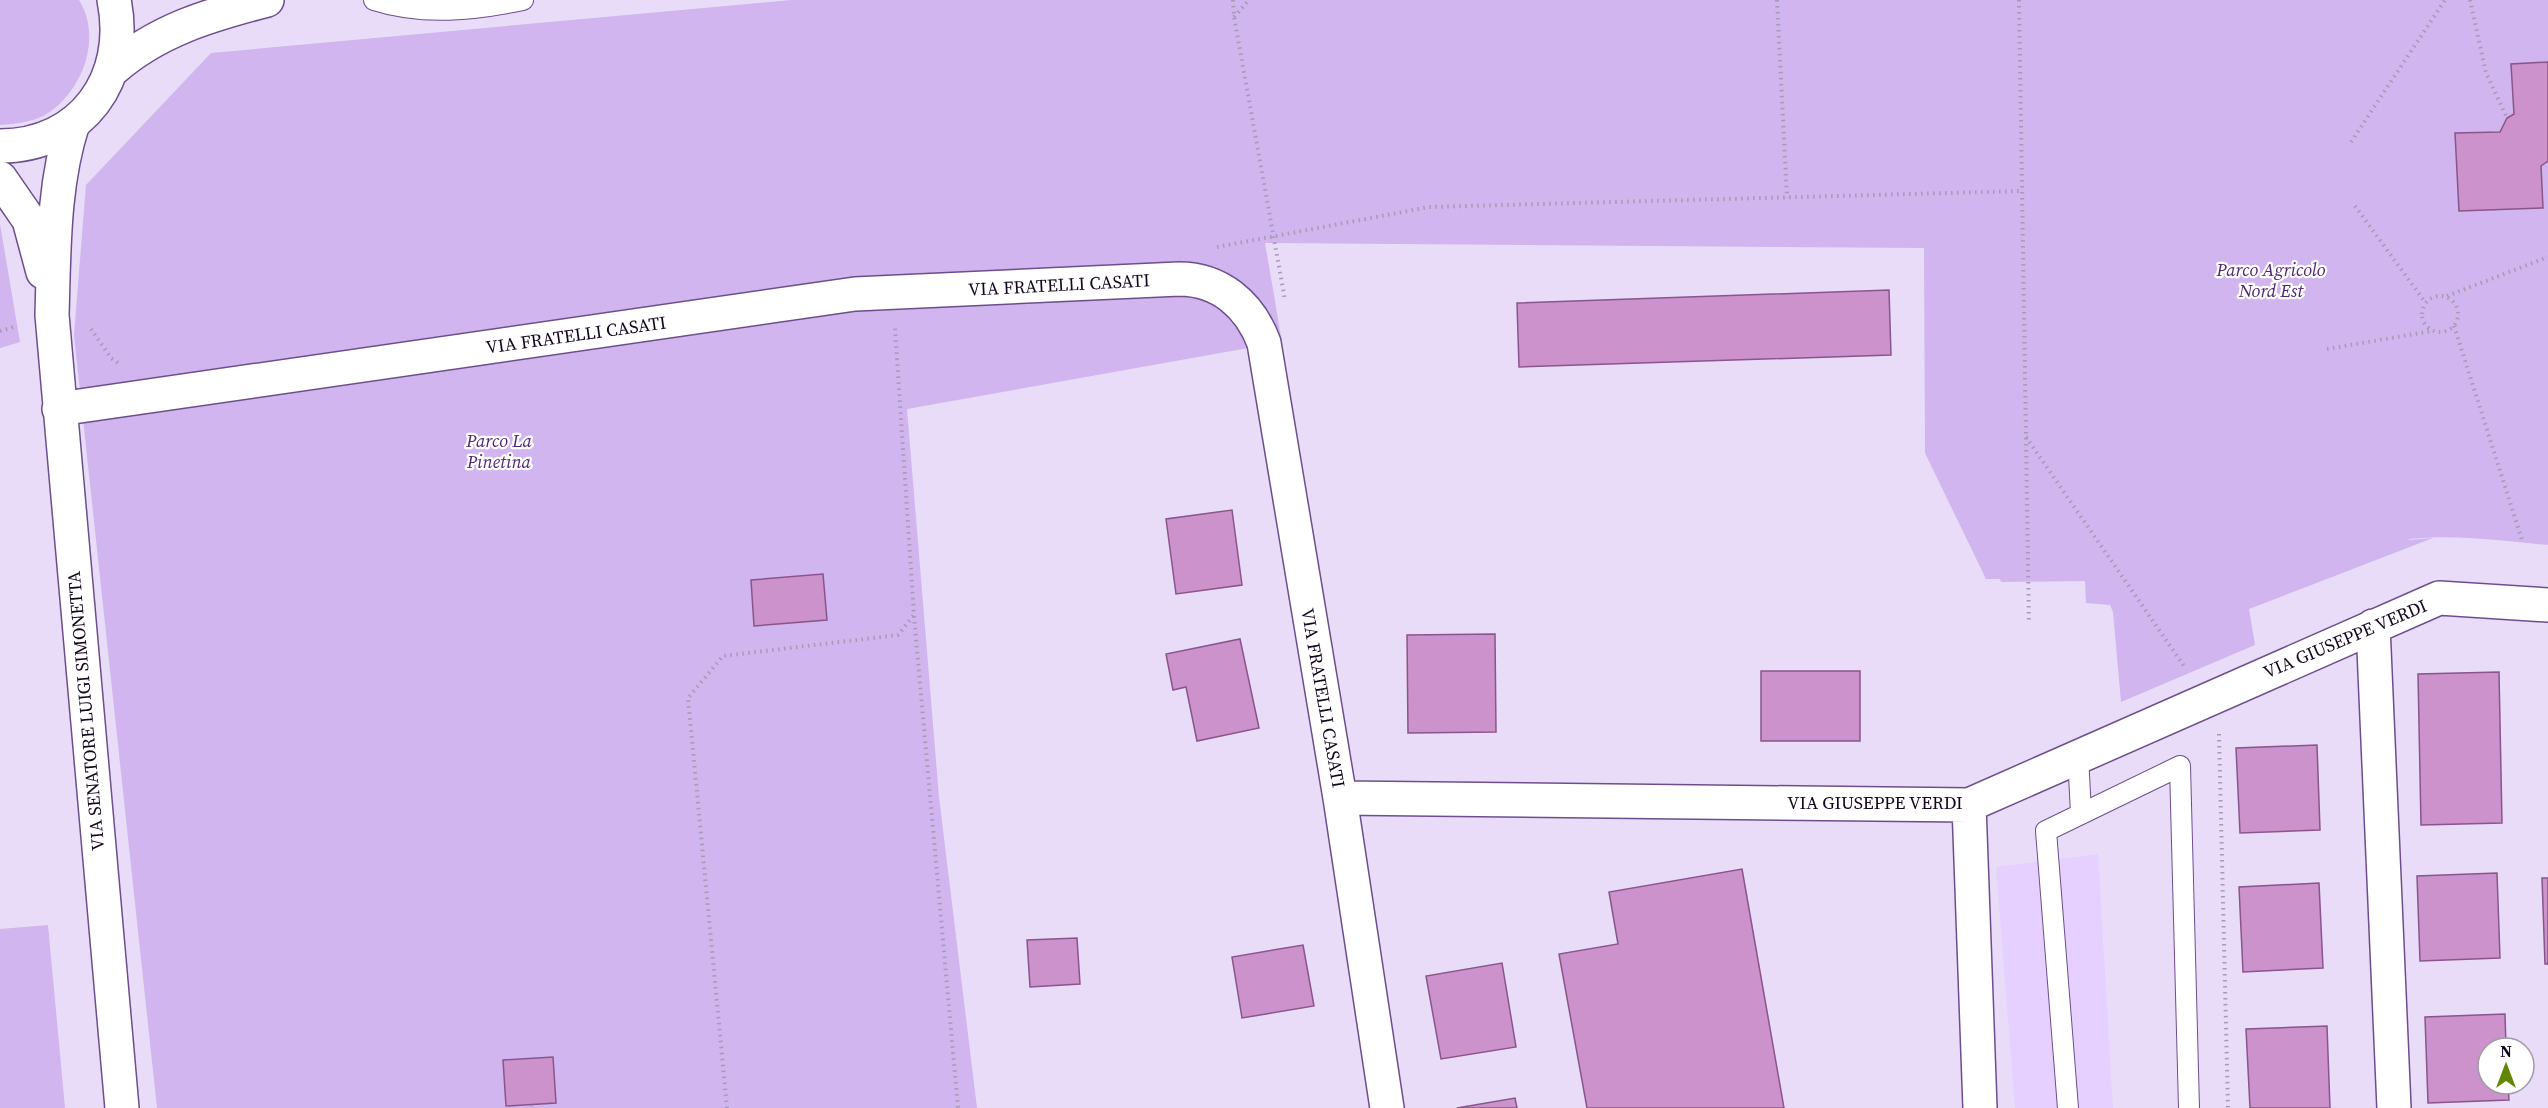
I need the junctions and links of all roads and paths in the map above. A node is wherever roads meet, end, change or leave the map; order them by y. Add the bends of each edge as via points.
1 (114, 0) edge
2 (267, 0) edge
3 (374, 0) edge
4 (524, 0) edge
5 (1233, 0) edge
6 (1249, 0) edge
7 (1777, 0) edge
8 (2019, 0) edge
9 (2445, 0) edge
10 (2470, 0) edge
11 (1234, 17) junction
12 (112, 70) junction
13 (2508, 118) dead end
14 (73, 123) junction
15 (2351, 142) dead end
16 (0, 146) edge
17 (0, 178) edge
18 (2022, 191) junction
19 (1787, 198) junction
20 (2355, 206) dead end
21 (1274, 237) junction
22 (1209, 249) dead end
23 (2548, 257) edge
24 (893, 293) junction
25 (2446, 297) junction
26 (2425, 302) junction
27 (1286, 303) dead end
28 (52, 315) junction
29 (18, 326) dead end
30 (2454, 326) junction
31 (91, 327) dead end
32 (0, 331) edge
33 (2433, 331) junction
34 (2327, 349) dead end
35 (123, 366) dead end
36 (59, 409) junction
37 (2026, 438) junction
38 (2522, 540) dead end
39 (2548, 604) edge
40 (914, 615) junction
41 (2028, 624) dead end
42 (2373, 626) junction
43 (2206, 699) junction
44 (2078, 756) junction
45 (1340, 798) junction
46 (1969, 805) junction
47 (2081, 813) junction
48 (123, 1108) edge
49 (727, 1108) edge
50 (958, 1108) edge
51 (1388, 1108) edge
52 (1980, 1108) edge
53 (2068, 1108) edge
54 (2189, 1108) edge
55 (2228, 1108) edge
56 (2394, 1108) edge

1 - 12 street, VIA SENATORE LUIGI SIMONETTA via 119,34
2 - 12 street via 176,28 140,47
3 - 4 lane via 445,11
5 - 11 path
6 - 11 path
7 - 19 path
8 - 18 path
9 - 15 path
10 - 13 path via 2486,74
11 - 21 path
12 - 14 street, VIA SENATORE LUIGI SIMONETTA via 98,97
14 - 16 street, VIA SENATORE LUIGI SIMONETTA via 38,141
14 - 28 street, VIA SENATORE LUIGI SIMONETTA via 56,207
17 - 28 street, VIA SENATORE LUIGI SIMONETTA via 23,208 31,226
18 - 19 path
18 - 37 path
19 - 21 path via 1429,207
20 - 26 path
21 - 22 path
21 - 27 path
23 - 25 path
24 - 36 street, VIA FRATELLI CASATI via 855,294
24 - 40 path
24 - 45 street, VIA FRATELLI CASATI via 1196,279 1232,297 1247,311 1264,343
25 - 26 path via 2435,296
25 - 30 path via 2455,304 2458,315
26 - 33 path via 2421,313 2424,324
28 - 36 street, VIA SENATORE LUIGI SIMONETTA
29 - 32 path
30 - 33 path via 2445,332
30 - 38 path
31 - 35 path via 111,358
33 - 34 path
36 - 48 street, VIA SENATORE LUIGI SIMONETTA
37 - 41 path
37 - 43 path
39 - 42 street, VIA GIUSEPPE VERDI via 2439,598
40 - 49 path via 898,634 723,656 688,698
40 - 50 path
42 - 43 street, VIA GIUSEPPE VERDI
42 - 56 street
43 - 44 street, VIA GIUSEPPE VERDI
43 - 55 path via 2218,727
44 - 46 street, VIA GIUSEPPE VERDI
44 - 47 lane
45 - 46 street, VIA GIUSEPPE VERDI
45 - 51 street, VIA FRATELLI CASATI
46 - 52 street
47 - 53 lane via 2046,831
47 - 54 lane via 2180,766

